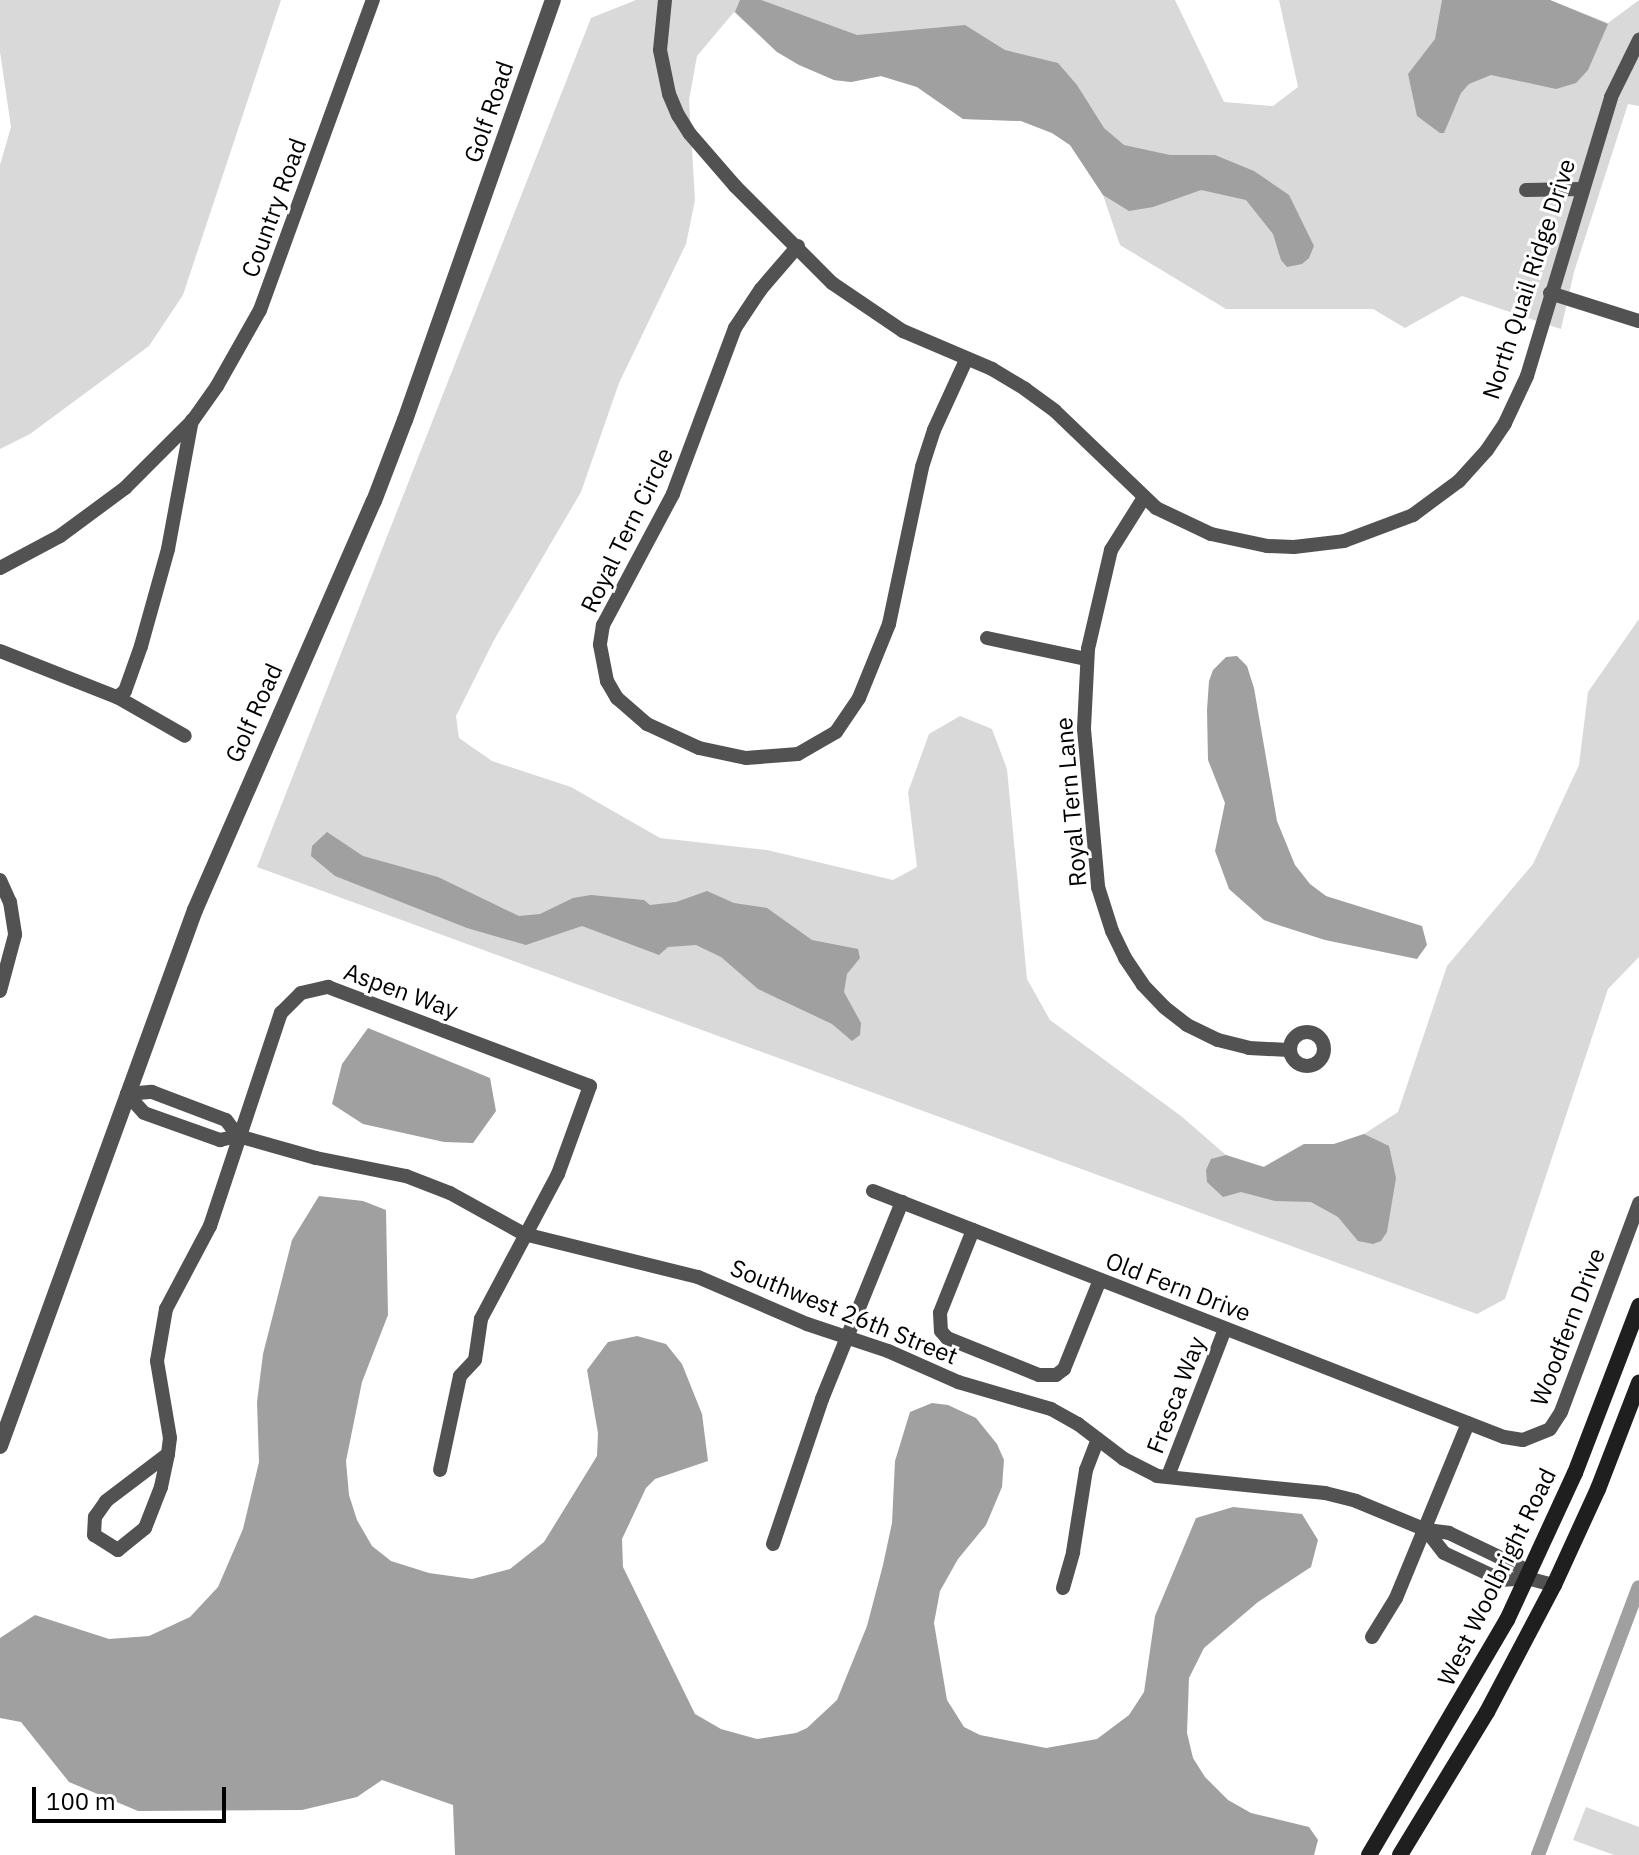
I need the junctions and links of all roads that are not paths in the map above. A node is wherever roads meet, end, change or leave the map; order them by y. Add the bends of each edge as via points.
1 (373, 0) edge
2 (553, 0) edge
3 (665, 0) edge
4 (1639, 40) edge
5 (1581, 189) junction
6 (1526, 190) dead end
7 (798, 246) junction
8 (1550, 293) junction
9 (1639, 321) edge
10 (966, 360) junction
11 (193, 420) junction
12 (1143, 499) junction
13 (0, 568) edge
14 (987, 638) dead end
15 (0, 651) edge
16 (1087, 659) junction
17 (117, 697) junction
18 (185, 736) dead end
19 (0, 880) edge
20 (0, 991) edge
21 (1289, 1050) dead end
22 (127, 1094) junction
23 (238, 1136) junction
24 (873, 1191) dead end
25 (902, 1202) junction
26 (1639, 1203) edge
27 (973, 1230) junction
28 (524, 1234) junction
29 (1100, 1280) junction
30 (1639, 1306) edge
31 (1225, 1329) junction
32 (849, 1337) junction
33 (1639, 1383) edge
34 (1468, 1423) junction
35 (1098, 1439) junction
36 (0, 1446) edge
37 (168, 1454) junction
38 (440, 1470) dead end
39 (1168, 1476) junction
40 (1426, 1530) junction
41 (773, 1544) dead end
42 (1527, 1578) junction
43 (1554, 1585) junction
44 (1063, 1588) dead end
45 (1372, 1637) dead end
46 (1369, 1855) edge
47 (1400, 1855) edge

1 - 11 street, Country Road via 260,310
2 - 22 street, Golf Road via 374,501 208,878
3 - 7 street, North Quail Ridge Drive via 660,50 678,115 735,186
4 - 5 street, North Quail Ridge Drive via 1618,79
5 - 6 street
5 - 8 street, North Quail Ridge Drive
7 - 10 street, North Quail Ridge Drive via 832,283 869,310
7 - 10 street, Royal Tern Circle via 735,328 673,494 603,625 600,654 607,681 617,698 647,724 699,748 746,758 798,754 836,732 859,698 889,624 922,467
8 - 9 street
8 - 12 street, North Quail Ridge Drive via 1527,376 1505,423 1459,481 1413,515 1344,541 1281,547 1211,534
10 - 12 street, North Quail Ridge Drive via 992,369 1055,411
11 - 13 street, Country Road via 94,513
11 - 17 street, Country Road via 168,549 141,646 125,691
12 - 16 street, Royal Tern Lane via 1103,570
14 - 16 street
15 - 17 street
16 - 21 street, Royal Tern Lane via 1084,729 1098,887 1125,958 1143,985 1187,1025 1249,1048
17 - 18 street
19 - 20 street via 15,935
22 - 23 street, Southwest 26th Street via 152,1092 226,1120
22 - 23 street, Southwest 26th Street via 144,1113 220,1140
22 - 36 street, Golf Road
23 - 28 street, Southwest 26th Street via 433,1185
23 - 28 street, Aspen Way via 281,1013 301,993 328,987 590,1086 558,1174
23 - 37 street via 210,1226 162,1319 157,1361
24 - 25 street, Old Fern Drive
25 - 27 street, Old Fern Drive
25 - 32 street
26 - 34 street, Woodfern Drive via 1556,1421 1542,1435 1523,1440
27 - 29 street, Old Fern Drive
27 - 29 street via 940,1313 941,1331 1039,1375 1048,1377 1064,1369
28 - 32 street, Southwest 26th Street via 698,1277
28 - 38 street via 481,1319 475,1360 460,1376
29 - 31 street, Old Fern Drive
30 - 42 main road, West Woolbright Road via 1580,1462
31 - 34 street, Old Fern Drive
31 - 39 street, Fresca Way
32 - 35 street, Southwest 26th Street via 958,1382 1051,1409
32 - 41 street via 809,1433
33 - 43 main road
34 - 40 street
35 - 39 street, Southwest 26th Street via 1140,1469
35 - 44 street via 1086,1470
37 - 37 street via 145,1528 118,1550 94,1535 95,1517 106,1501
39 - 40 street, Southwest 26th Street via 1325,1493 1376,1507
40 - 42 street, Southwest 26th Street via 1444,1553 1501,1580
40 - 45 street
42 - 43 street, Southwest 26th Street
42 - 46 main road, West Woolbright Road via 1472,1684
43 - 47 main road via 1487,1712

